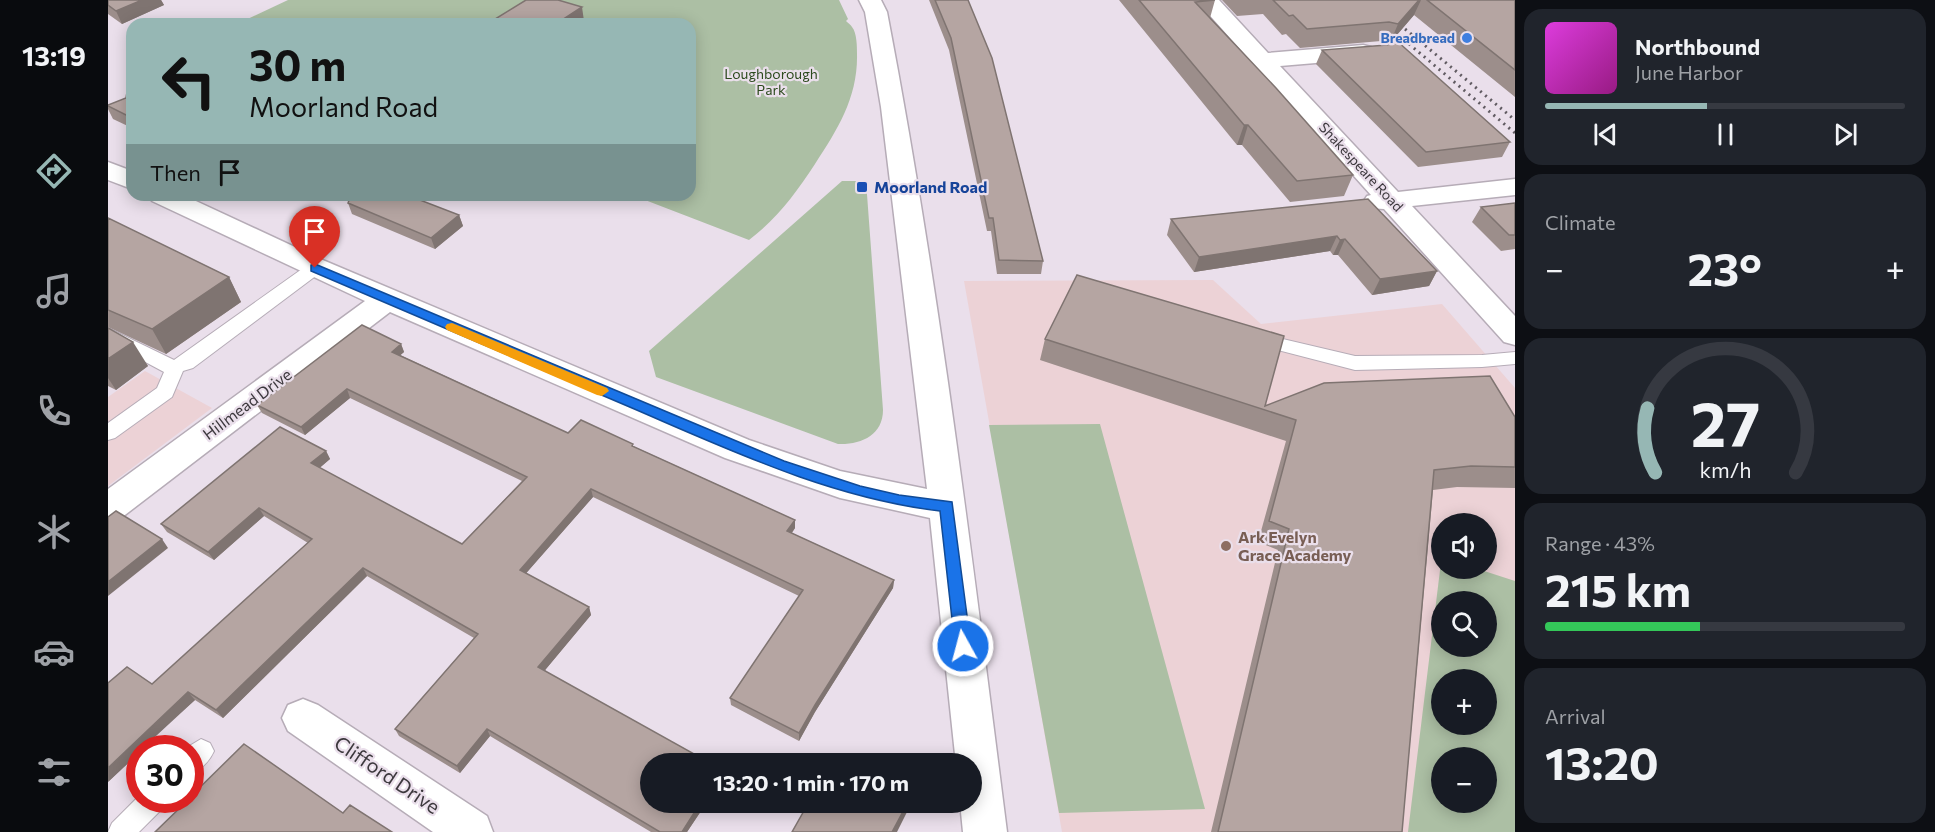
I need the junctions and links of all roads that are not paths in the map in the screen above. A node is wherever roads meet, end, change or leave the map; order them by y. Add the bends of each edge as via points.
1 (870, 0) edge
2 (1207, 0) edge
3 (1381, 50) edge
4 (1263, 60) junction
5 (108, 170) edge
6 (126, 178) edge
7 (1515, 187) edge
8 (1392, 200) junction
9 (174, 201) edge
10 (1347, 206) edge
11 (315, 268) junction
12 (387, 299) junction
13 (1238, 333) edge
14 (108, 334) edge
15 (1515, 335) edge
16 (1515, 358) edge
17 (175, 367) junction
18 (108, 433) edge
19 (947, 506) junction
20 (108, 508) edge
21 (303, 718) dead end
22 (140, 813) edge
23 (121, 832) edge
24 (471, 832) edge
25 (985, 832) edge

1 - 19 street via 876,12 893,107
2 - 4 street, Shakespeare Road
3 - 4 street
4 - 8 street, Shakespeare Road
5 - 6 street
7 - 8 street
8 - 10 street
8 - 15 street, Shakespeare Road
9 - 11 street
11 - 12 street
11 - 17 lane via 186,363
12 - 19 street via 801,473 899,500
12 - 20 street, Hillmead Drive
13 - 16 lane via 1355,363
14 - 17 lane
17 - 18 lane via 165,392
19 - 25 street
21 - 24 street, Clifford Drive
22 - 23 lane

